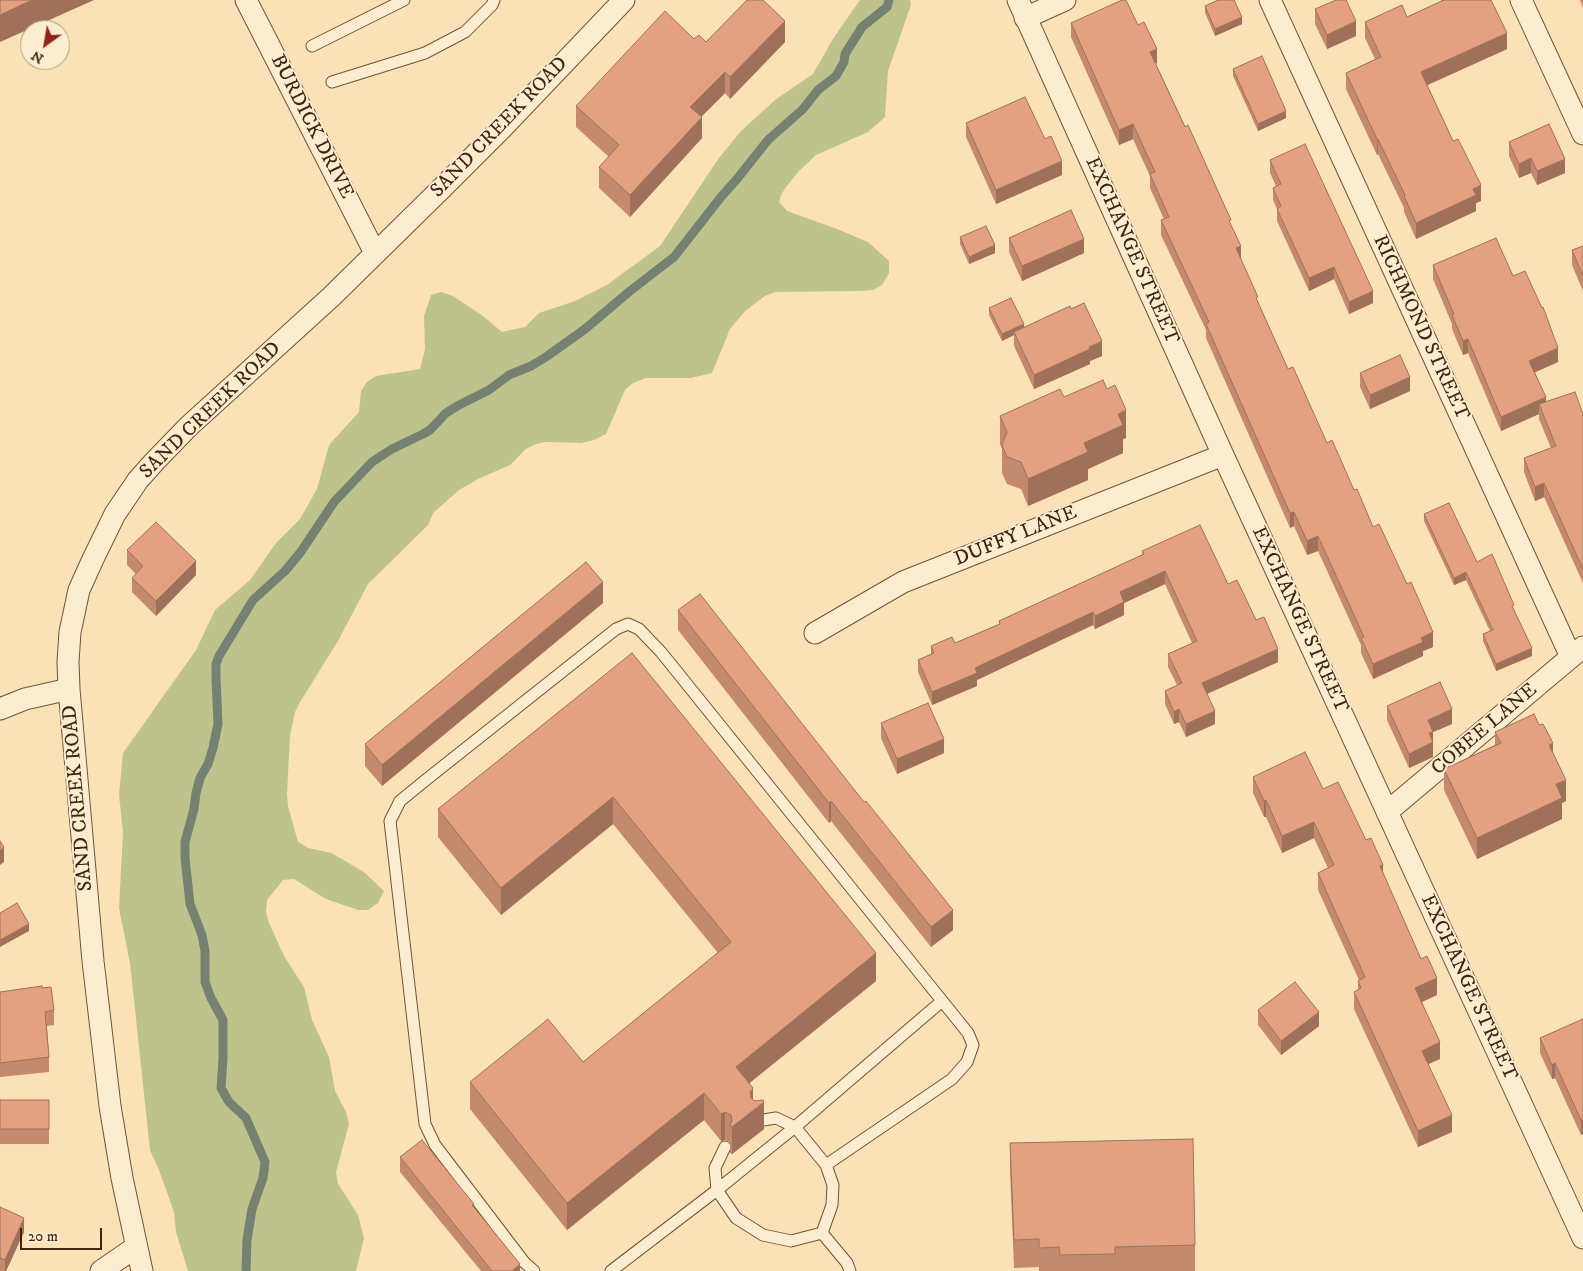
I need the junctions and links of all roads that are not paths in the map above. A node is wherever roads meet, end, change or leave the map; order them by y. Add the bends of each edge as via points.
1 (246, 0) edge
2 (404, 0) edge
3 (494, 0) edge
4 (624, 0) edge
5 (1065, 0) edge
6 (1270, 0) edge
7 (1521, 0) edge
8 (1022, 9) edge
9 (312, 46) dead end
10 (332, 82) dead end
11 (1583, 134) edge
12 (376, 253) junction
13 (1223, 455) junction
14 (815, 633) dead end
15 (1577, 652) edge
16 (68, 688) junction
17 (0, 709) edge
18 (1387, 812) junction
19 (942, 1001) junction
20 (757, 1121) edge
21 (795, 1127) junction
22 (725, 1146) dead end
23 (826, 1165) junction
24 (717, 1190) junction
25 (822, 1233) junction
26 (1583, 1238) edge
27 (136, 1247) junction
28 (101, 1271) edge
29 (142, 1271) edge
30 (534, 1271) edge
31 (612, 1271) edge
32 (850, 1271) edge

1 - 12 street, BURDICK DRIVE
2 - 9 lane
3 - 10 lane via 465,32 425,53
4 - 12 street, SAND CREEK ROAD
5 - 8 street
6 - 15 street, RICHMOND STREET
7 - 11 street
8 - 13 street, EXCHANGE STREET
12 - 16 street, SAND CREEK ROAD via 189,426 154,461 134,487 108,528 79,590 70,632
13 - 14 street, DUFFY LANE via 904,582
13 - 18 street, EXCHANGE STREET
15 - 18 street, COBEE LANE
16 - 17 street
16 - 27 street, SAND CREEK ROAD via 110,1106
18 - 26 street, EXCHANGE STREET
19 - 21 lane
19 - 23 lane via 968,1033 973,1045 967,1062 952,1079
19 - 30 lane via 661,652 639,628 628,624 616,629 400,801 390,821 425,1124 435,1145
20 - 21 lane via 776,1118
21 - 23 lane
21 - 24 lane
22 - 24 lane via 715,1168
23 - 25 lane via 833,1186 832,1205
24 - 25 lane via 736,1218 762,1235 791,1241
24 - 31 lane
25 - 32 lane
27 - 28 street
27 - 29 street, SAND CREEK ROAD

